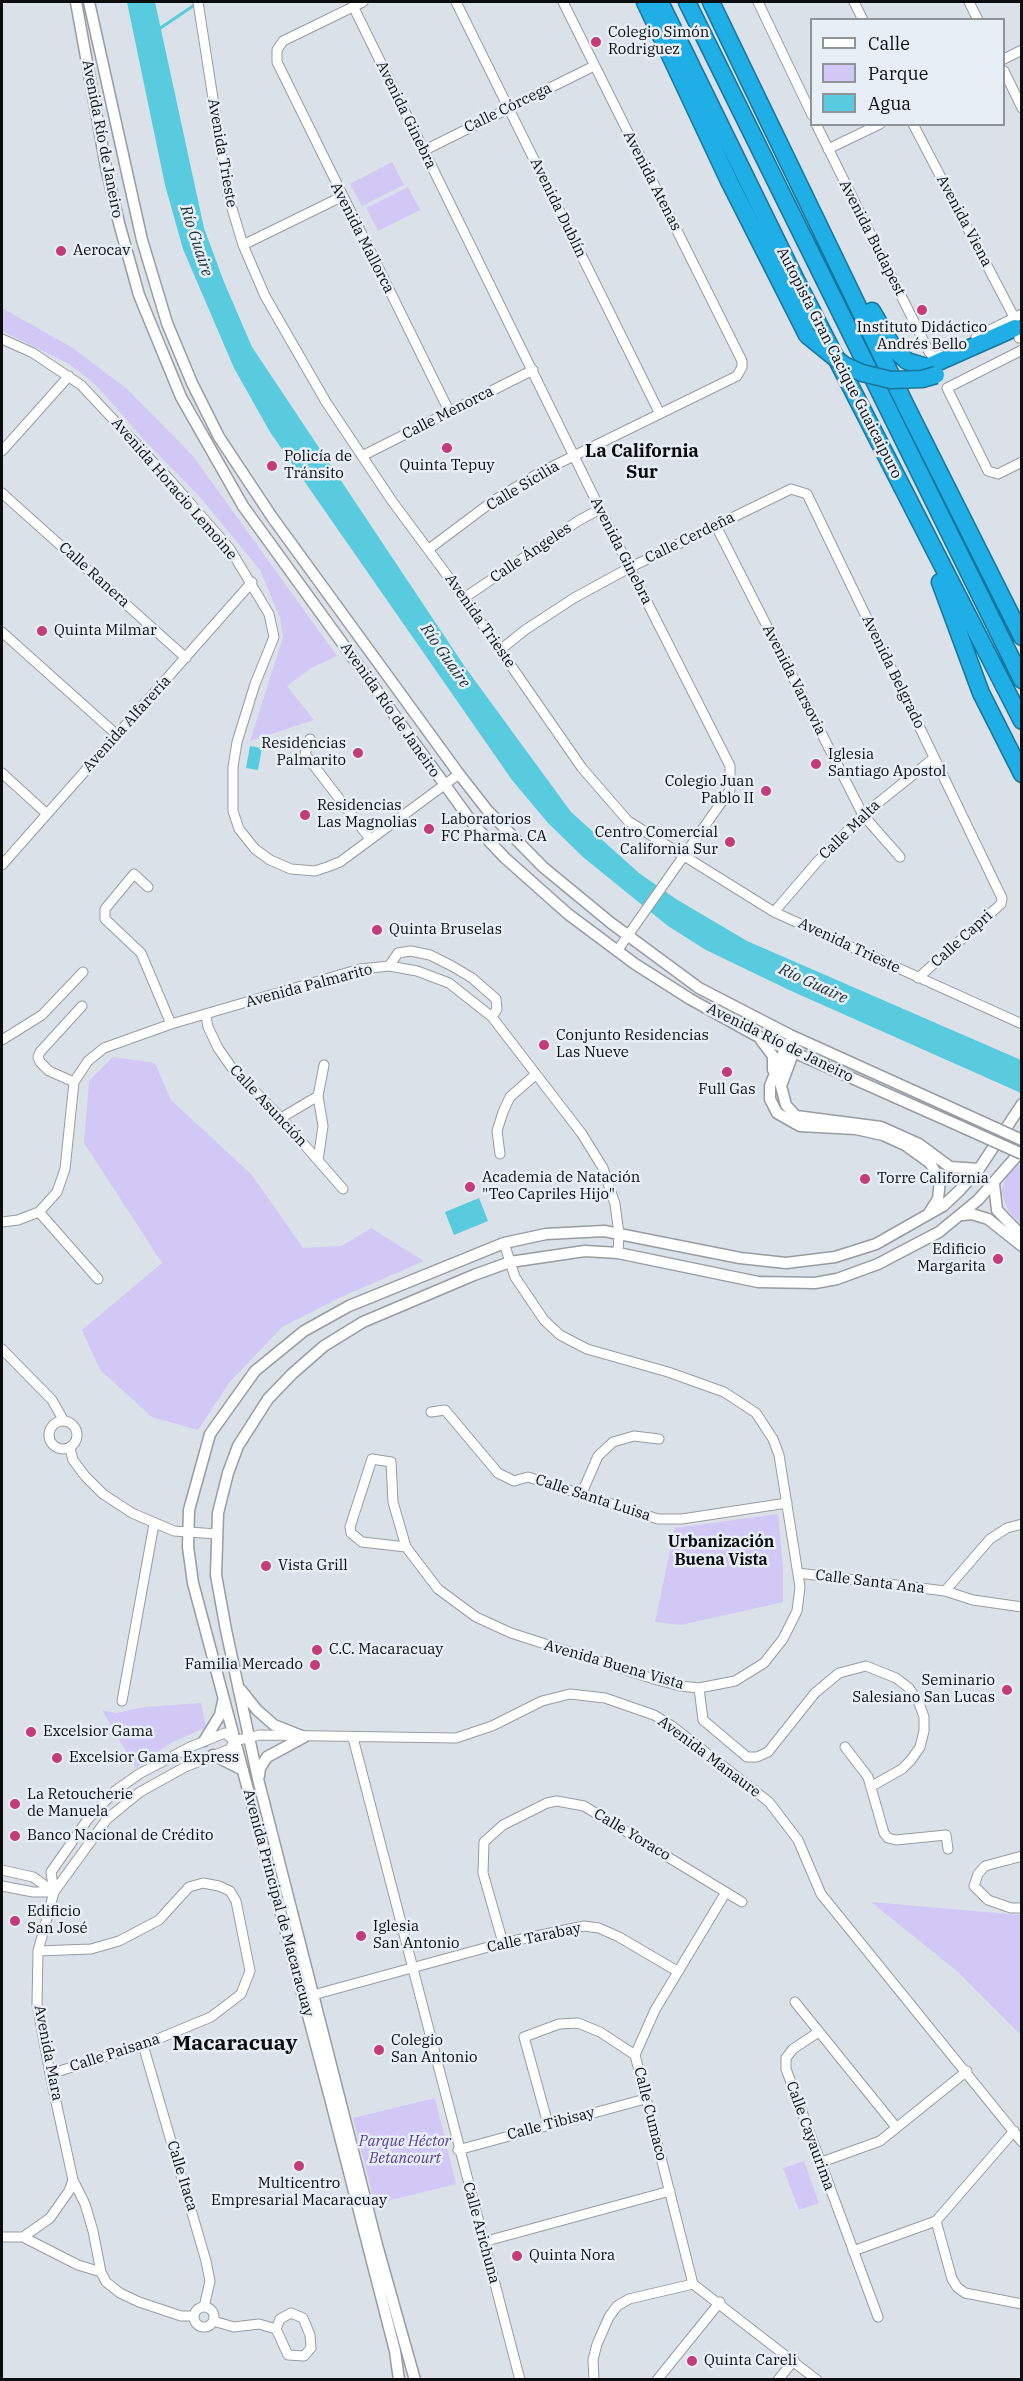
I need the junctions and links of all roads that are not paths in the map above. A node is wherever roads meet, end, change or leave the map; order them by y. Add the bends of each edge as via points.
1 (76, 2) edge
2 (89, 2) edge
3 (198, 2) edge
4 (363, 2) edge
5 (456, 2) edge
6 (563, 2) edge
7 (645, 2) edge
8 (660, 2) edge
9 (687, 2) edge
10 (711, 2) edge
11 (758, 2) edge
12 (854, 2) edge
13 (969, 2) edge
14 (353, 6) junction
15 (861, 18) edge
16 (977, 18) edge
17 (1022, 50) edge
18 (1005, 58) edge
19 (594, 66) junction
20 (1005, 73) edge
21 (509, 108) junction
22 (1022, 108) edge
23 (810, 111) edge
24 (817, 126) edge
25 (876, 126) edge
26 (915, 126) edge
27 (828, 149) junction
28 (423, 151) junction
29 (341, 197) junction
30 (243, 245) junction
31 (1019, 330) edge
32 (2, 339) edge
33 (742, 361) joint
34 (533, 370) junction
35 (69, 376) junction
36 (450, 413) junction
37 (660, 414) junction
38 (2, 451) edge
39 (362, 456) junction
40 (574, 456) junction
41 (1022, 462) edge
42 (791, 489) joint
43 (2, 493) edge
44 (600, 509) junction
45 (917, 516) junction
46 (716, 526) junction
47 (429, 549) junction
48 (630, 568) junction
49 (252, 582) junction
50 (464, 598) junction
51 (2, 632) edge
52 (1022, 637) edge
53 (500, 650) junction
54 (186, 658) junction
55 (1022, 680) edge
56 (1022, 722) edge
57 (116, 734) junction
58 (310, 739) dead end
59 (934, 758) junction
60 (2, 773) edge
61 (459, 774) junction
62 (1022, 774) edge
63 (443, 786) junction
64 (47, 814) junction
65 (863, 815) junction
66 (370, 839) junction
67 (684, 857) junction
68 (900, 857) dead end
69 (2, 865) edge
70 (148, 887) dead end
71 (1002, 898) joint
72 (774, 912) junction
73 (628, 936) junction
74 (617, 951) junction
75 (389, 966) junction
76 (83, 972) dead end
77 (918, 978) junction
78 (82, 1006) dead end
79 (206, 1016) junction
80 (492, 1017) junction
81 (171, 1024) junction
82 (1022, 1024) edge
83 (755, 1035) junction
84 (795, 1037) junction
85 (2, 1040) edge
86 (789, 1050) junction
87 (814, 1061) junction
88 (324, 1065) dead end
89 (535, 1075) junction
90 (777, 1078) junction
91 (74, 1082) junction
92 (318, 1096) junction
93 (1022, 1104) edge
94 (281, 1118) junction
95 (1022, 1140) edge
96 (1022, 1152) edge
97 (501, 1154) dead end
98 (318, 1160) junction
99 (979, 1169) junction
100 (994, 1184) junction
101 (343, 1189) dead end
102 (39, 1212) junction
103 (963, 1215) junction
104 (927, 1216) junction
105 (2, 1222) edge
106 (619, 1234) junction
107 (1022, 1236) edge
108 (504, 1243) junction
109 (1022, 1246) edge
110 (618, 1253) junction
111 (510, 1262) junction
112 (98, 1279) dead end
113 (2, 1349) edge
114 (431, 1412) dead end
115 (64, 1421) junction
116 (659, 1439) dead end
117 (70, 1449) junction
118 (580, 1495) junction
119 (787, 1503) junction
120 (154, 1524) junction
121 (1022, 1524) edge
122 (188, 1532) junction
123 (217, 1534) junction
124 (406, 1547) junction
125 (798, 1573) junction
126 (945, 1591) junction
127 (1022, 1607) edge
128 (238, 1688) junction
129 (699, 1688) junction
130 (122, 1701) dead end
131 (223, 1701) junction
132 (249, 1737) junction
133 (304, 1737) junction
134 (353, 1738) junction
135 (204, 1741) junction
136 (234, 1741) junction
137 (845, 1747) dead end
138 (213, 1755) junction
139 (243, 1770) junction
140 (258, 1779) junction
141 (872, 1786) junction
142 (948, 1849) dead end
143 (1022, 1856) edge
144 (2, 1870) edge
145 (2, 1886) edge
146 (54, 1892) junction
147 (726, 1892) junction
148 (742, 1902) dead end
149 (1022, 1908) edge
150 (503, 1943) junction
151 (38, 1951) junction
152 (411, 1970) junction
153 (677, 1971) junction
154 (313, 1995) junction
155 (795, 2002) dead end
156 (817, 2033) junction
157 (143, 2045) junction
158 (635, 2055) junction
159 (967, 2071) junction
160 (50, 2074) junction
161 (645, 2099) junction
162 (548, 2124) junction
163 (896, 2127) junction
164 (1014, 2131) junction
165 (1022, 2142) edge
166 (458, 2150) junction
167 (819, 2163) junction
168 (73, 2180) junction
169 (670, 2191) junction
170 (936, 2221) junction
171 (2, 2237) edge
172 (23, 2237) junction
173 (483, 2242) junction
174 (853, 2251) junction
175 (101, 2272) junction
176 (693, 2284) junction
177 (720, 2302) junction
178 (1022, 2304) edge
179 (204, 2307) junction
180 (194, 2316) junction
181 (878, 2317) dead end
182 (213, 2321) junction
183 (276, 2329) junction
184 (794, 2360) junction
185 (414, 2375) edge
186 (399, 2379) edge
187 (420, 2379) edge
188 (520, 2379) edge
189 (594, 2379) edge
190 (657, 2379) edge
191 (778, 2379) edge
192 (817, 2379) edge

1 - 63 street, Avenida Río de Janeiro via 118,223 167,370 243,506
2 - 61 street, Avenida Río de Janeiro via 145,249 167,323 192,383 219,437 272,517
3 - 30 street, Avenida Trieste via 228,195
4 - 14 street
5 - 21 street, Avenida Dublín
6 - 19 street, Avenida Atenas
7 - 31 highway, bridge via 807,335 844,365 891,380 936,375
8 - 45 highway, Autopista Gran Cacique Guaicaipuro
9 - 55 highway, Autopista Gran Cacique Guaicaipuro
10 - 31 highway via 894,349 907,361 927,367
10 - 52 highway
11 - 23 street
12 - 15 street
13 - 16 street
14 - 28 street, Avenida Ginebra
14 - 29 street, Avenida Mallorca via 283,41 277,50 277,62
17 - 18 street
19 - 21 street, Calle Córcega
19 - 33 street, Avenida Atenas
20 - 22 street
21 - 28 street, Calle Córcega
21 - 37 street, Avenida Dublín
24 - 27 street, Avenida Budapest
25 - 27 street
26 - 31 street, Avenida Viena
27 - 31 street, Avenida Budapest via 933,357
28 - 34 street, Avenida Ginebra
29 - 30 street
29 - 36 street, Avenida Mallorca
30 - 39 street, Avenida Trieste via 265,296
31 - 41 street via 947,388 988,471 998,474
32 - 35 street, Avenida Horacio Lemoine
33 - 37 street, Calle Sicilia via 737,376
34 - 36 street, Calle Menorca
34 - 40 street, Avenida Ginebra
35 - 38 street
35 - 49 street, Avenida Horacio Lemoine via 170,480 230,549
36 - 39 street, Calle Menorca
37 - 40 street, Calle Sicilia
39 - 47 street, Avenida Trieste
40 - 44 street, Avenida Ginebra
40 - 47 street, Calle Sicilia via 494,501
42 - 46 street, Calle Cerdeña
42 - 59 street, Avenida Belgrado via 807,494
43 - 54 street, Calle Ranera
44 - 48 street, Avenida Ginebra
44 - 50 street, Calle Ángeles
45 - 56 highway, Autopista Gran Cacique Guaicaipuro
45 - 62 highway via 981,693
46 - 48 street, Calle Cerdeña
46 - 65 street, Avenida Varsovia
47 - 50 street, Avenida Trieste
48 - 53 street, Calle Cerdeña via 545,617
48 - 67 street, Avenida Ginebra via 732,774 730,790
49 - 54 street, Avenida Alfarería
49 - 66 street, Avenida Horacio Lemoine via 269,614 274,637 237,742 232,791 239,829 270,860 303,870 340,862
50 - 53 street, Avenida Trieste
51 - 57 street
53 - 67 street, Avenida Trieste via 605,796 628,821
54 - 57 street, Avenida Alfarería
57 - 64 street, Avenida Alfarería
58 - 66 street via 305,754
59 - 65 street, Calle Malta
59 - 71 street, Avenida Belgrado
60 - 64 street
61 - 63 street, Avenida Horacio Lemoine
61 - 73 street, Avenida Río de Janeiro via 488,811 543,867
63 - 66 street, Avenida Horacio Lemoine
63 - 74 street, Avenida Río de Janeiro via 519,872
64 - 69 street, Avenida Alfarería
65 - 68 street, Avenida Varsovia
65 - 72 street, Calle Malta
67 - 72 street, Avenida Trieste
67 - 73 street, Avenida Ginebra
70 - 81 street via 134,874 105,909 105,919 141,953
71 - 77 street, Calle Capri via 1001,904
72 - 77 street, Avenida Trieste
73 - 74 street, Avenida Ginebra
73 - 84 street, Avenida Río de Janeiro via 699,988
74 - 83 street, Avenida Río de Janeiro via 690,999
75 - 79 street, Avenida Palmarito via 360,969
75 - 80 street, Avenida Palmarito via 449,983
75 - 80 street via 399,953 430,955 472,978 496,999 497,1009
76 - 85 street via 42,1015
77 - 82 street, Avenida Trieste
78 - 91 street via 38,1057 49,1071
79 - 81 street, Avenida Palmarito
79 - 94 street, Calle Asunción via 218,1048 232,1068
80 - 89 street, Avenida Palmarito
81 - 91 street, Avenida Palmarito via 104,1048 88,1061
83 - 86 street, Avenida Río de Janeiro
83 - 90 street via 773,1056
84 - 86 street
84 - 95 street, Avenida Río de Janeiro, bridge
86 - 87 street, Avenida Río de Janeiro
86 - 90 street
87 - 90 street via 799,1063
87 - 96 street, Avenida Río de Janeiro, bridge
88 - 92 street
89 - 97 street via 510,1097 503,1112 497,1131
89 - 106 street, Avenida Palmarito via 582,1134 603,1168 615,1204
90 - 99 street via 783,1100 796,1116 881,1127 918,1143 950,1167
90 - 104 street via 770,1086 772,1107 790,1123 883,1135 930,1163 941,1184 938,1199
91 - 102 street via 65,1169 57,1192
92 - 94 street
92 - 98 street via 323,1126
93 - 99 street, Avenida Principal de Macaracuay
94 - 98 street, Calle Asunción
96 - 100 street, Avenida Principal de Macaracuay
98 - 101 street, Calle Asunción
99 - 104 street, Avenida Principal de Macaracuay via 944,1206
100 - 103 street, Avenida Principal de Macaracuay
100 - 107 street via 997,1210
102 - 105 street
102 - 112 street
103 - 109 street via 988,1219
103 - 110 street, Avenida Principal de Macaracuay via 939,1233 878,1264 815,1283 758,1282
104 - 106 street, Avenida Principal de Macaracuay via 862,1250 801,1263 740,1258
106 - 108 street, Avenida Principal de Macaracuay via 571,1231
106 - 110 street, Avenida Palmarito
108 - 111 street, Avenida Buena Vista
108 - 122 street, Avenida Principal de Macaracuay via 349,1306 304,1331 266,1360 210,1434 191,1503
110 - 111 street, Avenida Principal de Macaracuay via 566,1252
111 - 119 street, Avenida Buena Vista via 515,1277 544,1320 572,1343 724,1392 756,1413 777,1447
111 - 123 street, Avenida Principal de Macaracuay via 363,1322 302,1364 268,1399 238,1446 224,1484
113 - 115 street via 52,1400
114 - 118 street, Calle Santa Luisa via 445,1410 498,1473 514,1481 528,1477
115 - 117 street via 73,1424 78,1432
115 - 117 street via 51,1427 50,1441 60,1450
116 - 118 street via 634,1436 613,1442 598,1456
117 - 120 street via 85,1476 103,1494
118 - 119 street, Calle Santa Luisa via 658,1519 694,1518
119 - 125 street, Avenida Buena Vista
120 - 122 street
120 - 130 street
121 - 126 street, Calle Santa Ana via 990,1539
122 - 123 street
122 - 131 street, Avenida Principal de Macaracuay via 193,1583
123 - 128 street, Avenida Principal de Macaracuay via 218,1587
124 - 124 street, Avenida Buena Vista via 393,1502 391,1462 372,1459 351,1533 362,1542
124 - 129 street, Avenida Buena Vista via 438,1589 476,1617 584,1657 663,1682
125 - 126 street, Calle Santa Ana
125 - 129 street, Avenida Buena Vista via 797,1611 765,1663 735,1681
126 - 127 street via 973,1600
128 - 132 street, Avenida Principal de Macaracuay
128 - 133 street via 274,1725
129 - 141 street via 703,1720 747,1756 757,1757 768,1752 815,1693 839,1673 866,1666 896,1678 919,1703 924,1731 911,1760
131 - 135 street via 220,1715
131 - 136 street, Avenida Principal de Macaracuay
132 - 133 street, Avenida Manaure
132 - 136 street, Avenida Manaure
132 - 140 street, Avenida Principal de Macaracuay
133 - 134 street, Avenida Manaure
133 - 140 street via 267,1757
134 - 152 street, Calle Arichuna
134 - 159 street, Avenida Manaure via 456,1738 492,1726 542,1701 570,1694 605,1698 654,1715 769,1802 798,1840 821,1894
135 - 136 street, Avenida Mara via 225,1733
135 - 146 street, Avenida Mara via 139,1774 102,1803 51,1872
136 - 138 street, Avenida Mara via 230,1749
136 - 139 street, Avenida Principal de Macaracuay
137 - 141 street
138 - 139 street
138 - 146 street, Avenida Mara via 140,1792 120,1807 93,1835
139 - 186 street, Avenida Principal de Macaracuay via 395,2351
140 - 154 street, Avenida Principal de Macaracuay
141 - 142 street via 888,1838 946,1835
143 - 149 street via 985,1866 974,1886 988,1900
144 - 146 street via 33,1877
145 - 146 street
146 - 151 street, Avenida Mara
147 - 148 street, Calle Yoraco
147 - 150 street, Calle Yoraco via 584,1806 547,1803 503,1825 484,1842 483,1873
147 - 153 street, Calle Cumaco
150 - 152 street, Calle Tarabay
150 - 153 street, Calle Tarabay via 568,1928 599,1928
151 - 157 street, Calle Paisana via 91,1949 135,1935 159,1920 189,1887 203,1883 230,1891 241,1920 250,1971 241,1994 211,2017
151 - 160 street, Avenida Mara via 37,2004
152 - 154 street, Calle Tarabay
152 - 166 street, Calle Arichuna
153 - 158 street, Calle Cumaco
154 - 185 street, Avenida Principal de Macaracuay
155 - 156 street
156 - 163 street
156 - 167 street, Calle Cayaurima via 793,2049 786,2058 786,2069
157 - 160 street, Calle Paisana
157 - 179 street, Calle Itaca via 206,2261 210,2280
158 - 161 street, Calle Cumaco
158 - 162 street via 578,2023 559,2024 524,2037
159 - 163 street
159 - 164 street, Avenida Manaure
160 - 168 street, Avenida Mara
161 - 162 street, Calle Tibisay
161 - 169 street, Calle Cumaco
162 - 166 street, Calle Tibisay
163 - 167 street via 880,2141
164 - 165 street, Avenida Manaure
164 - 170 street
166 - 173 street, Calle Arichuna
167 - 174 street, Calle Cayaurima
168 - 172 street via 50,2218
168 - 175 street, Avenida Mara via 93,2231
169 - 173 street
169 - 176 street, Calle Cumaco
170 - 174 street
170 - 178 street via 957,2287 974,2295
171 - 172 street
172 - 175 street via 78,2265
173 - 188 street, Calle Arichuna
174 - 181 street, Calle Cayaurima
175 - 180 street via 106,2282 139,2302 181,2316
176 - 177 street
176 - 189 street via 629,2299 618,2306 597,2344
177 - 184 street
177 - 190 street
179 - 180 street
179 - 182 street via 213,2313
180 - 182 street via 202,2326
182 - 183 street via 234,2327 259,2324
183 - 183 street via 285,2315 298,2314 310,2335 308,2353 288,2355
184 - 191 street
184 - 192 street
185 - 187 street

